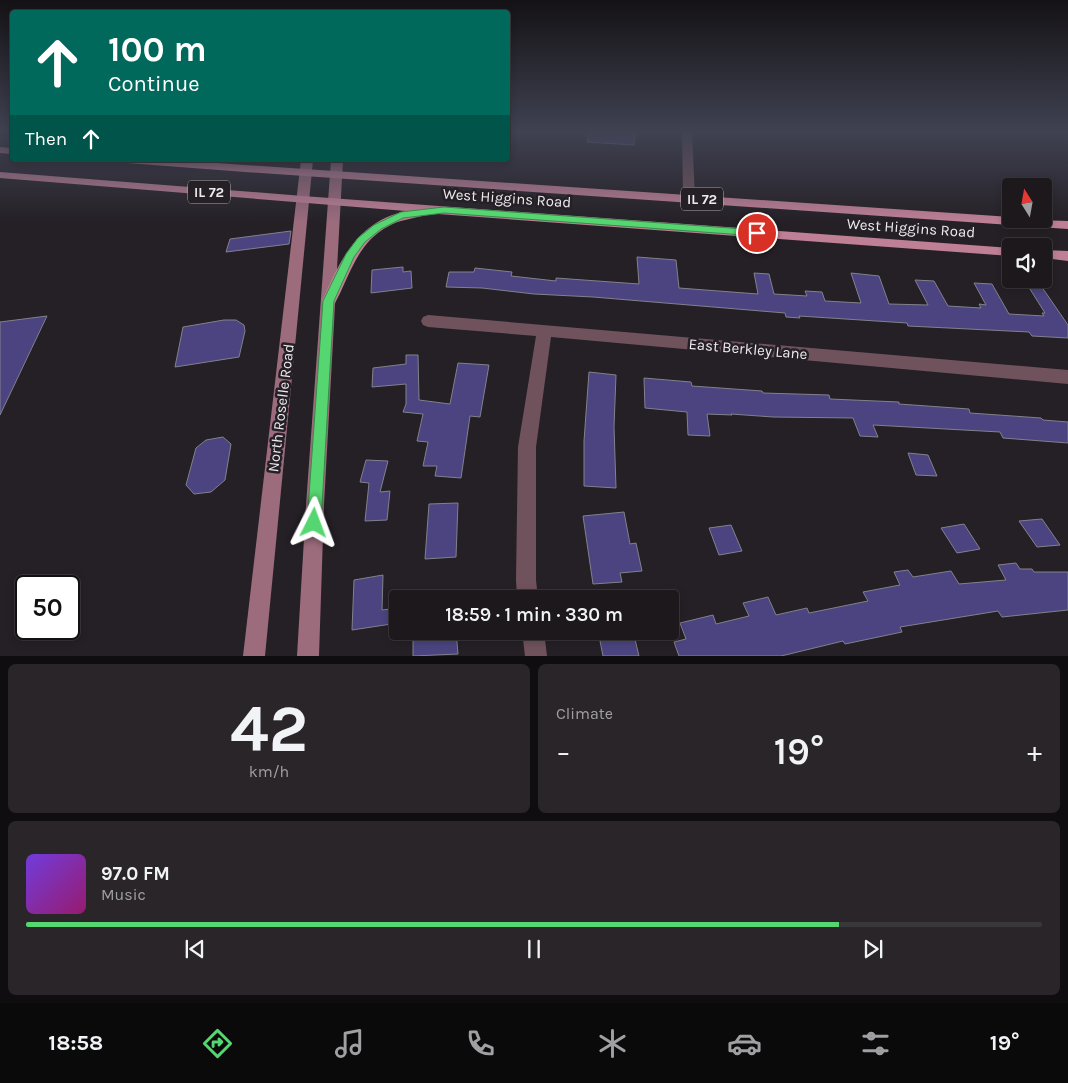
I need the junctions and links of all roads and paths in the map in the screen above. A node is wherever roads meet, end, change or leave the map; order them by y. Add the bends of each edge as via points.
1 (155, 162) edge
2 (307, 162) edge
3 (338, 162) edge
4 (688, 162) edge
5 (306, 174) junction
6 (0, 175) edge
7 (336, 175) junction
8 (690, 198) junction
9 (303, 200) junction
10 (334, 202) junction
11 (444, 210) junction
12 (1068, 225) edge
13 (1002, 251) edge
14 (1052, 255) edge
15 (1068, 256) edge
16 (329, 301) junction
17 (428, 321) dead end
18 (544, 332) junction
19 (1068, 378) edge
20 (527, 590) edge
21 (534, 640) edge
22 (254, 656) edge
23 (308, 656) edge
24 (536, 656) edge

1 - 5 main road, West Higgins Road / IL 72
2 - 5 main road, North Roselle Road
3 - 7 main road
4 - 8 street
5 - 7 main road, West Higgins Road / IL 72
5 - 9 main road, North Roselle Road
6 - 9 main road, West Higgins Road / IL 72
7 - 8 main road, West Higgins Road / IL 72
7 - 10 main road
8 - 12 main road, West Higgins Road / IL 72
9 - 10 main road, West Higgins Road / IL 72
9 - 22 main road, North Roselle Road
10 - 11 main road, West Higgins Road / IL 72
10 - 16 main road
11 - 13 main road, West Higgins Road / IL 72
11 - 16 main road via 401,215 377,227 349,256
14 - 15 main road
16 - 23 main road
17 - 18 street, East Berkley Lane
18 - 19 street, East Berkley Lane
18 - 20 street via 527,447
21 - 24 street

